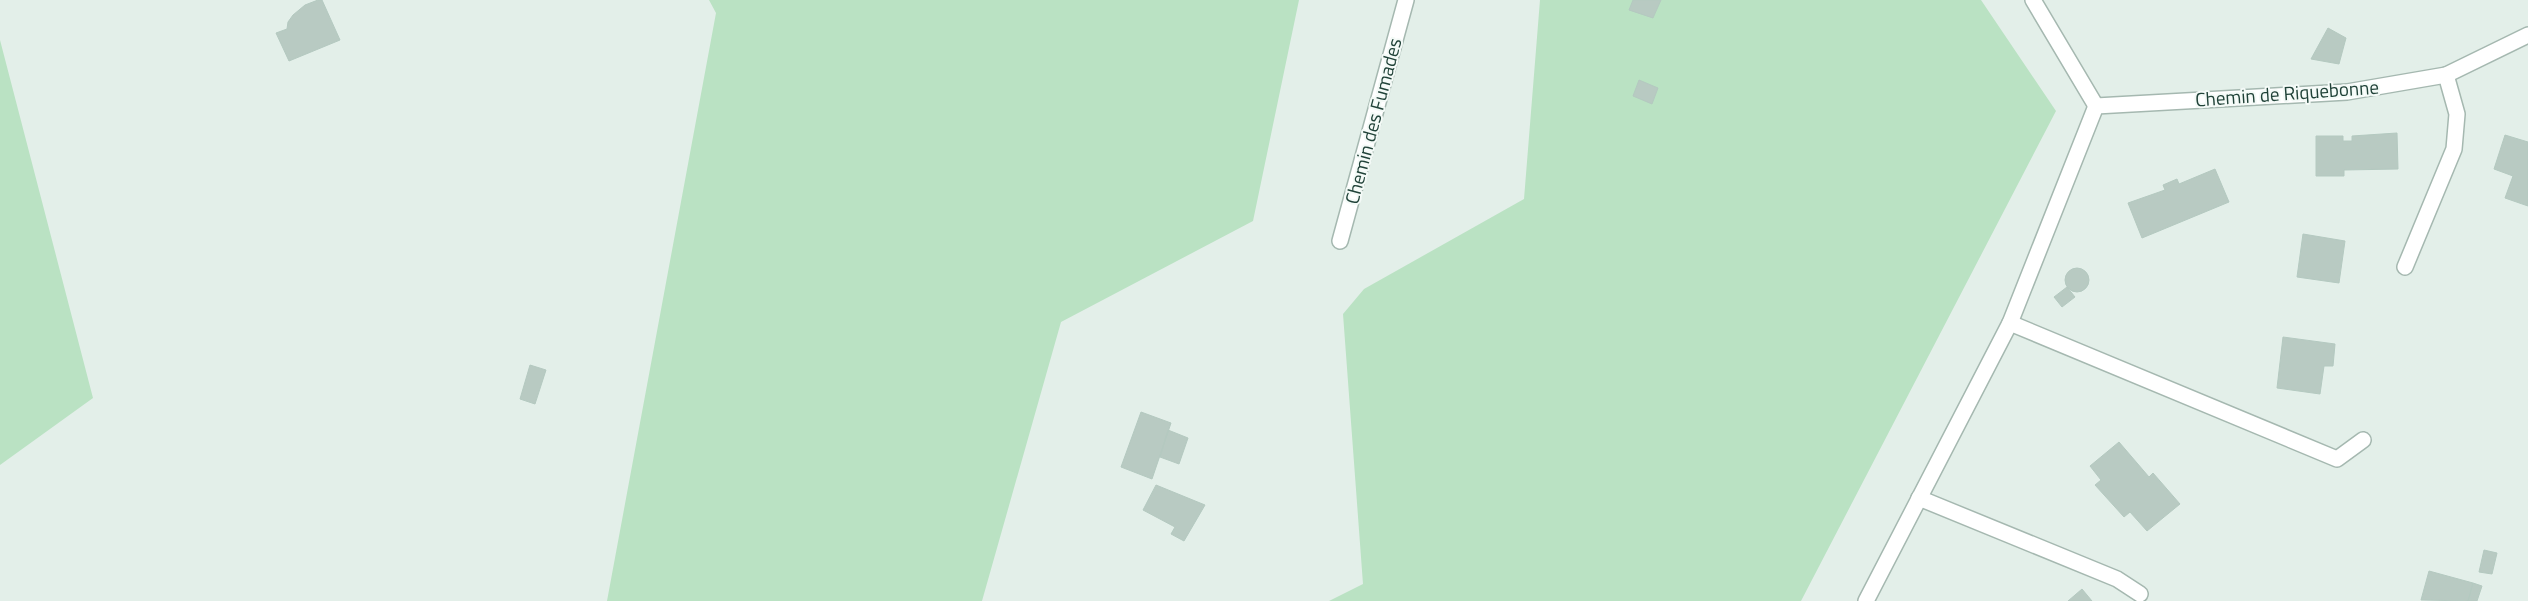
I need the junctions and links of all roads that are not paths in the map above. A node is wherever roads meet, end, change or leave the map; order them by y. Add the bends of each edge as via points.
1 (1406, 0) edge
2 (2034, 0) edge
3 (2528, 35) edge
4 (2446, 75) junction
5 (2096, 106) junction
6 (1340, 241) dead end
7 (2405, 267) dead end
8 (2010, 323) junction
9 (2363, 440) dead end
10 (1919, 498) junction
11 (2140, 594) dead end
12 (1866, 601) edge

1 - 6 street, Chemin des Fumades
2 - 5 street
3 - 4 street, Chemin de Riquebonne
4 - 5 street, Chemin de Riquebonne via 2347,92
4 - 7 street via 2457,114 2454,148
5 - 8 street
8 - 9 street via 2337,459
8 - 10 street
10 - 11 street via 2117,579
10 - 12 street

